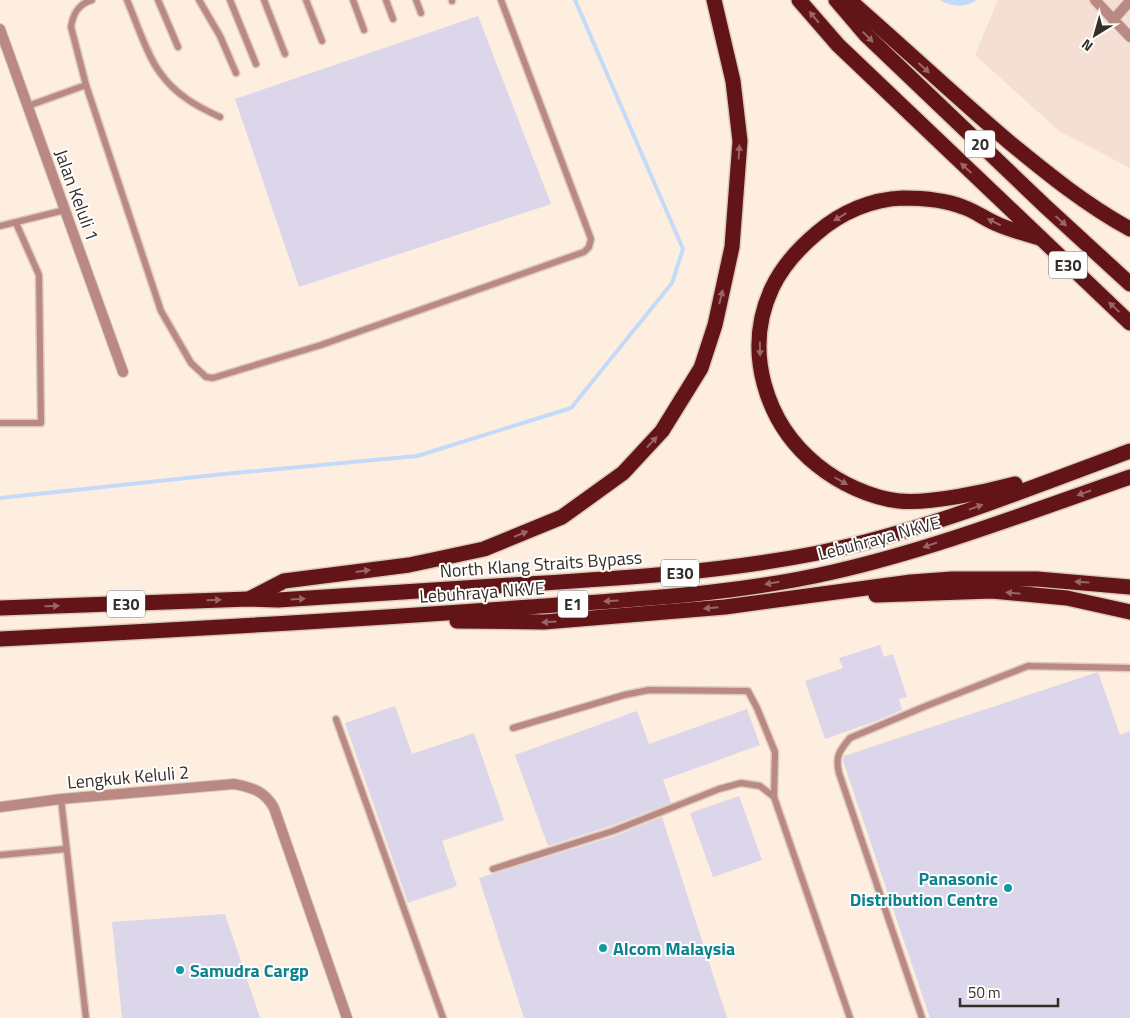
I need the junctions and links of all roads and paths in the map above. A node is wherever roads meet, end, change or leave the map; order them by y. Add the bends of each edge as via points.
1 (92, 0) edge
2 (127, 0) edge
3 (158, 0) edge
4 (199, 0) edge
5 (230, 0) edge
6 (264, 0) edge
7 (306, 0) edge
8 (352, 0) edge
9 (386, 0) edge
10 (416, 0) edge
11 (501, 0) edge
12 (714, 0) edge
13 (799, 0) edge
14 (836, 0) edge
15 (849, 0) edge
16 (1094, 0) edge
17 (1130, 1) edge
18 (421, 13) dead end
19 (393, 19) dead end
20 (1113, 20) junction
21 (0, 29) edge
22 (364, 30) dead end
23 (1130, 37) edge
24 (322, 41) dead end
25 (178, 47) dead end
26 (285, 54) dead end
27 (256, 64) dead end
28 (236, 73) dead end
29 (86, 85) junction
30 (28, 106) junction
31 (220, 118) dead end
32 (64, 210) junction
33 (16, 223) junction
34 (0, 226) edge
35 (1130, 229) edge
36 (1040, 238) junction
37 (1130, 284) edge
38 (1130, 323) edge
39 (123, 372) dead end
40 (0, 423) edge
41 (1129, 451) edge
42 (1096, 464) junction
43 (1130, 477) edge
44 (1130, 587) edge
45 (784, 598) junction
46 (250, 599) junction
47 (1, 608) edge
48 (1130, 612) edge
49 (361, 620) junction
50 (0, 640) edge
51 (1130, 668) edge
52 (336, 718) dead end
53 (513, 728) dead end
54 (774, 797) junction
55 (61, 799) junction
56 (0, 807) edge
57 (66, 849) junction
58 (0, 856) edge
59 (493, 869) dead end
60 (86, 1018) edge
61 (347, 1018) edge
62 (443, 1018) edge
63 (850, 1018) edge
64 (922, 1018) edge

1 - 29 lane via 81,5 71,27
2 - 31 lane via 160,74 196,105
3 - 25 lane
4 - 28 lane
5 - 27 lane
6 - 26 lane
7 - 24 lane
8 - 22 lane
9 - 19 lane
10 - 18 lane
11 - 29 lane via 591,239 589,247 584,252 321,345 213,378 206,377 191,363 161,311
46 -> 12 highway via 284,581 409,565 484,549 562,517 623,473 662,431 701,368 732,247 740,141 734,81
36 -> 13 highway, 20 via 838,45
14 -> 37 highway, 20 via 864,34
15 -> 35 highway via 1059,184
16 - 20 street
17 - 20 street
20 - 23 street
21 - 30 street, Jalan Keluli 1
29 - 30 lane
30 - 32 street, Jalan Keluli 1
32 - 33 lane
32 - 39 street, Jalan Keluli 1
33 - 34 lane
33 - 40 lane via 39,275 41,424
38 -> 36 highway, E30
36 -> 42 highway via 998,225 962,206 922,199 885,200 843,215 808,241 772,287 760,339 764,382 778,420 797,448 828,474 850,487 892,499 956,496
41 - 42 highway, E30
46 -> 42 highway, North Klang Straits Bypass / E30 via 278,600 721,570 818,553 916,528
43 -> 49 highway, Lebuhraya NKVE / E1 via 921,548 833,572 661,598
44 -> 45 highway via 1037,579 952,579
48 -> 45 highway via 1067,598 992,591
45 -> 49 highway via 725,607 544,622
47 -> 46 highway, North Klang Straits Bypass / E30
49 - 50 highway, Lebuhraya NKVE / E1
51 - 64 lane via 1028,666 850,738 842,748 836,761 839,773
52 - 62 lane
53 - 54 lane via 649,690 748,691 775,752
54 - 59 lane via 760,786 741,783
54 - 63 lane
55 - 56 street, Lengkuk Keluli 2
55 - 57 lane
55 - 61 street, Lengkuk Keluli 2 via 234,784 259,791 274,808
57 - 58 lane
57 - 60 lane

